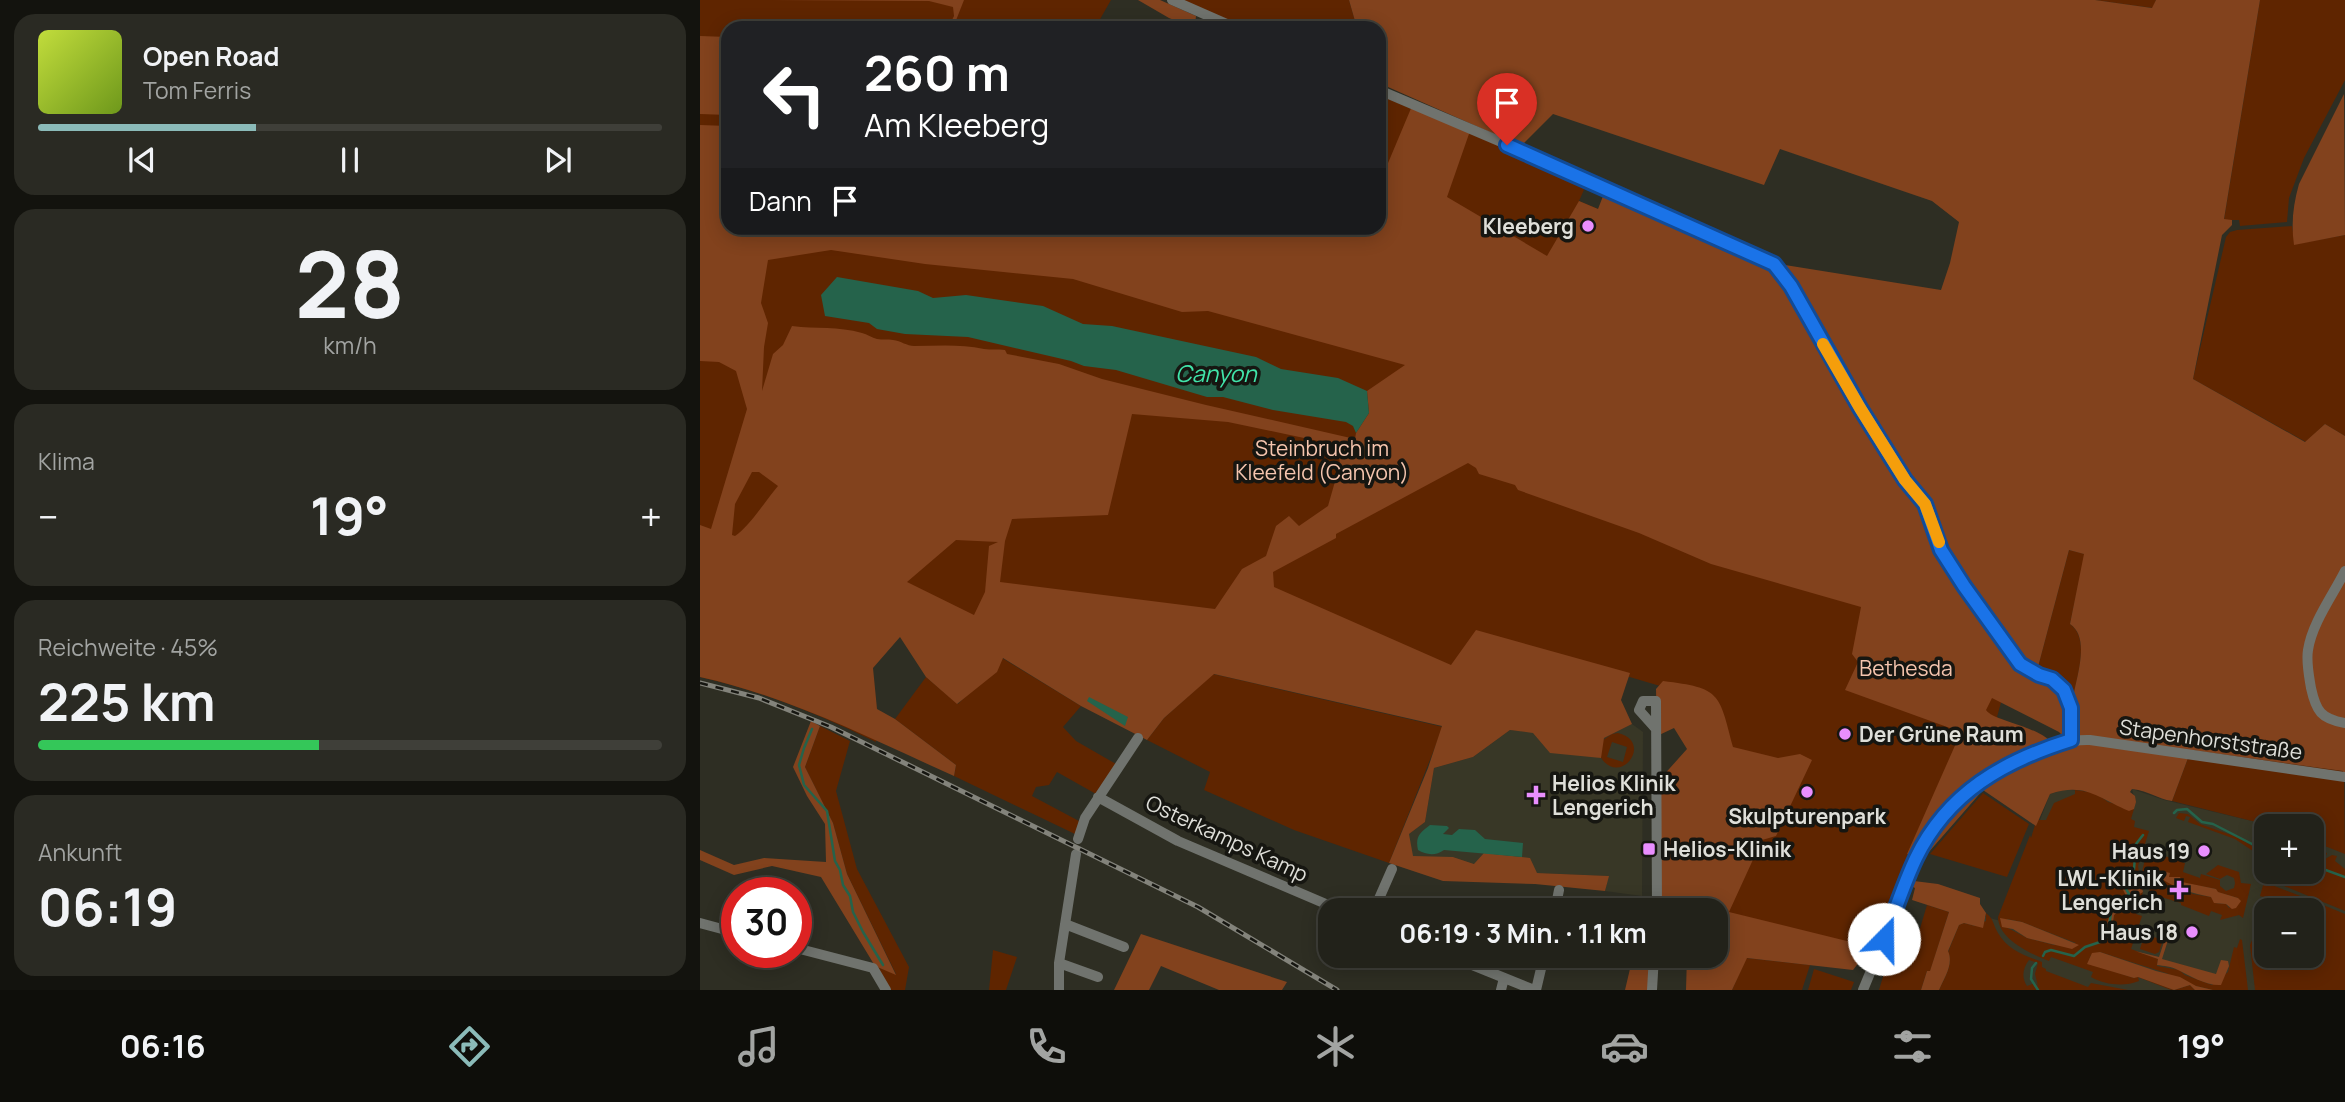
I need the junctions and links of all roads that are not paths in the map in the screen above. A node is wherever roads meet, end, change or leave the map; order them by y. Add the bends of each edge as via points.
1 (1172, 0) edge
2 (1220, 21) edge
3 (1386, 93) edge
4 (2345, 571) edge
5 (2345, 723) edge
6 (1656, 729) dead end
7 (1138, 738) dead end
8 (2071, 740) junction
9 (2345, 777) edge
10 (1098, 797) junction
11 (1078, 839) dead end
12 (1076, 854) dead end
13 (1392, 869) dead end
14 (1559, 890) dead end
15 (1379, 898) edge
16 (1557, 898) edge
17 (1657, 898) edge
18 (1318, 901) edge
19 (700, 923) edge
20 (1065, 924) junction
21 (721, 929) edge
22 (1124, 947) dead end
23 (812, 952) edge
24 (1059, 963) junction
25 (1479, 968) edge
26 (1541, 968) edge
27 (1653, 968) edge
28 (1098, 977) dead end
29 (1504, 978) junction
30 (886, 990) edge
31 (1059, 990) edge
32 (1501, 990) edge
33 (1535, 990) edge
34 (1652, 990) edge
35 (1863, 990) edge

1 - 2 street
3 - 8 street via 1774,264 1872,429 1925,504 1941,550 1964,586 2020,664 2064,690 2071,708
4 - 5 street, Stapenhorststraße via 2308,650 2319,712
6 - 17 street
7 - 10 street
8 - 9 street, Stapenhorststraße
8 - 35 street via 1987,777 1948,808 1916,859
10 - 11 street
10 - 18 street, Osterkamps Kamp via 1178,841
12 - 20 street
13 - 15 street
14 - 16 street
19 - 21 street
20 - 22 street
20 - 24 street
23 - 30 street via 873,968
24 - 28 street
24 - 31 street
25 - 29 street
26 - 33 street
27 - 34 street
29 - 32 street
29 - 33 street

